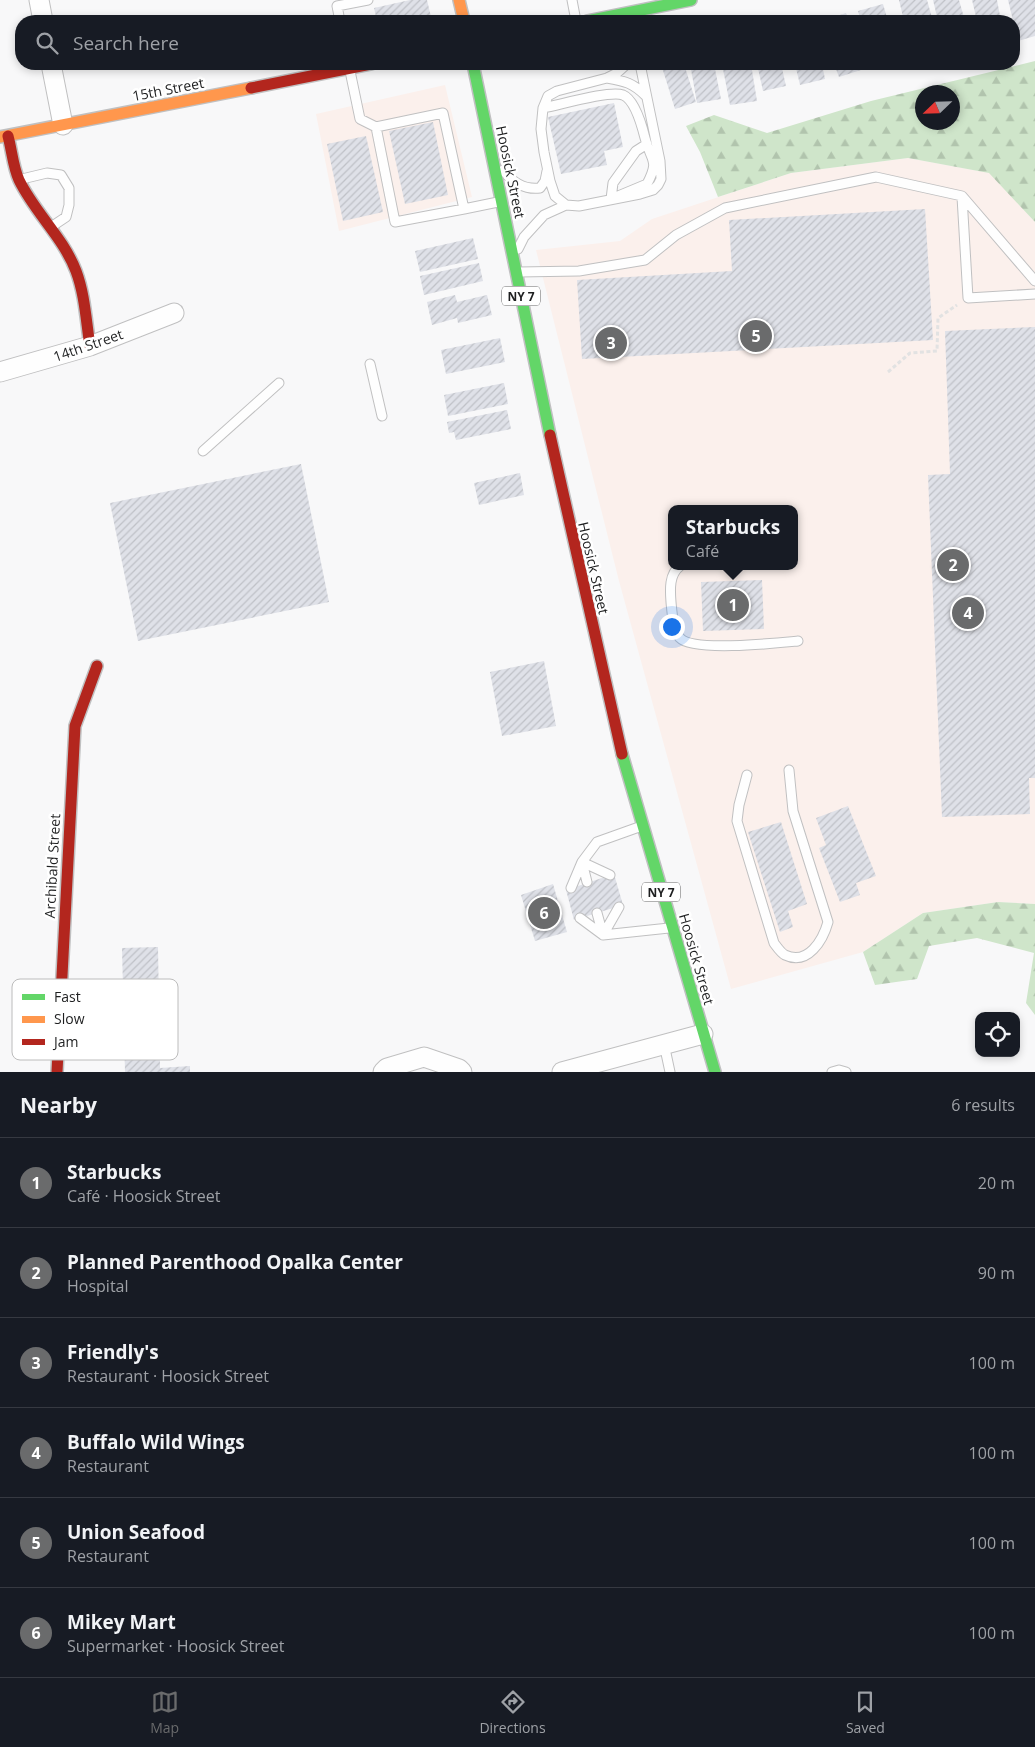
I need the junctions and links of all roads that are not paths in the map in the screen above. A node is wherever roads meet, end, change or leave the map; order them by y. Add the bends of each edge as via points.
1 (39, 0) edge
2 (368, 0) edge
3 (459, 0) edge
4 (572, 0) edge
5 (691, 0) edge
6 (42, 15) edge
7 (339, 15) edge
8 (463, 15) edge
9 (575, 15) edge
10 (637, 15) edge
11 (52, 70) edge
12 (330, 70) edge
13 (350, 70) edge
14 (474, 70) edge
15 (620, 70) edge
16 (641, 70) edge
17 (606, 78) junction
18 (646, 96) junction
19 (543, 108) junction
20 (63, 125) junction
21 (376, 127) junction
22 (4, 136) edge
23 (647, 144) junction
24 (492, 153) junction
25 (547, 169) junction
26 (19, 179) junction
27 (962, 196) junction
28 (611, 199) junction
29 (501, 202) junction
30 (566, 205) junction
31 (464, 209) junction
32 (49, 228) junction
33 (513, 258) junction
34 (516, 272) junction
35 (1035, 280) edge
36 (1035, 294) edge
37 (174, 313) dead end
38 (90, 346) junction
39 (370, 364) dead end
40 (0, 372) edge
41 (279, 383) dead end
42 (382, 416) dead end
43 (203, 451) dead end
44 (675, 570) edge
45 (798, 641) dead end
46 (98, 666) dead end
47 (789, 770) dead end
48 (747, 775) dead end
49 (642, 826) junction
50 (582, 862) junction
51 (610, 875) dead end
52 (587, 882) dead end
53 (571, 888) dead end
54 (619, 906) dead end
55 (597, 913) dead end
56 (580, 918) dead end
57 (672, 928) junction
58 (603, 935) junction
59 (62, 979) edge
60 (703, 1034) junction
61 (664, 1044) junction
62 (383, 1072) edge
63 (462, 1072) edge
64 (562, 1072) edge
65 (670, 1072) edge
66 (715, 1072) edge
67 (832, 1072) edge
68 (846, 1072) edge

1 - 6 street
2 - 7 lane via 337,6
3 - 8 main road
4 - 9 lane
5 - 10 main road
11 - 20 street
12 - 20 main road, 15th Street
13 - 21 lane via 360,119
14 - 24 main road, Hoosick Street / NY 7
15 - 17 lane
16 - 18 lane
17 - 18 lane via 635,85
17 - 19 lane via 557,90 548,96
18 - 28 lane via 660,161 660,179 653,190
19 - 23 lane via 612,93 624,95 642,124
19 - 25 lane via 541,129
20 - 22 main road, 15th Street
21 - 31 lane via 443,113
21 - 31 lane via 395,222
22 - 26 main road
23 - 28 lane via 636,151 613,183
23 - 28 lane via 655,169 647,184
24 - 25 lane via 506,174 530,189 540,188 545,182
24 - 29 main road, Hoosick Street / NY 7
25 - 30 lane via 555,196
26 - 32 main road
26 - 32 lane via 48,173 60,175 70,188 66,216
27 - 34 lane via 876,177 725,208 676,235 645,260 578,271
27 - 35 lane
27 - 36 lane via 968,298
28 - 30 lane via 579,206
29 - 31 lane
29 - 33 main road, Hoosick Street / NY 7
30 - 33 lane via 544,215 524,237
32 - 38 main road via 62,243 76,271
33 - 34 main road, Hoosick Street / NY 7
34 - 49 main road, Hoosick Street / NY 7 via 586,603
37 - 38 street, 14th Street
38 - 40 street, 14th Street
39 - 42 lane
41 - 43 lane
44 - 45 lane via 670,587 672,619 680,638 689,644
46 - 59 main road, Archibald Street via 75,726
47 - 48 lane via 793,811 828,922 815,949 800,958 785,955 774,944 737,821
49 - 50 lane via 598,842
49 - 57 main road, Hoosick Street / NY 7
50 - 51 lane
50 - 52 lane
50 - 53 lane
54 - 58 lane
55 - 58 lane
56 - 58 lane
57 - 58 lane
57 - 60 main road, Hoosick Street / NY 7
60 - 61 street
60 - 66 main road, Hoosick Street / NY 7
61 - 64 street
61 - 65 lane
62 - 63 street via 424,1057
67 - 68 lane

